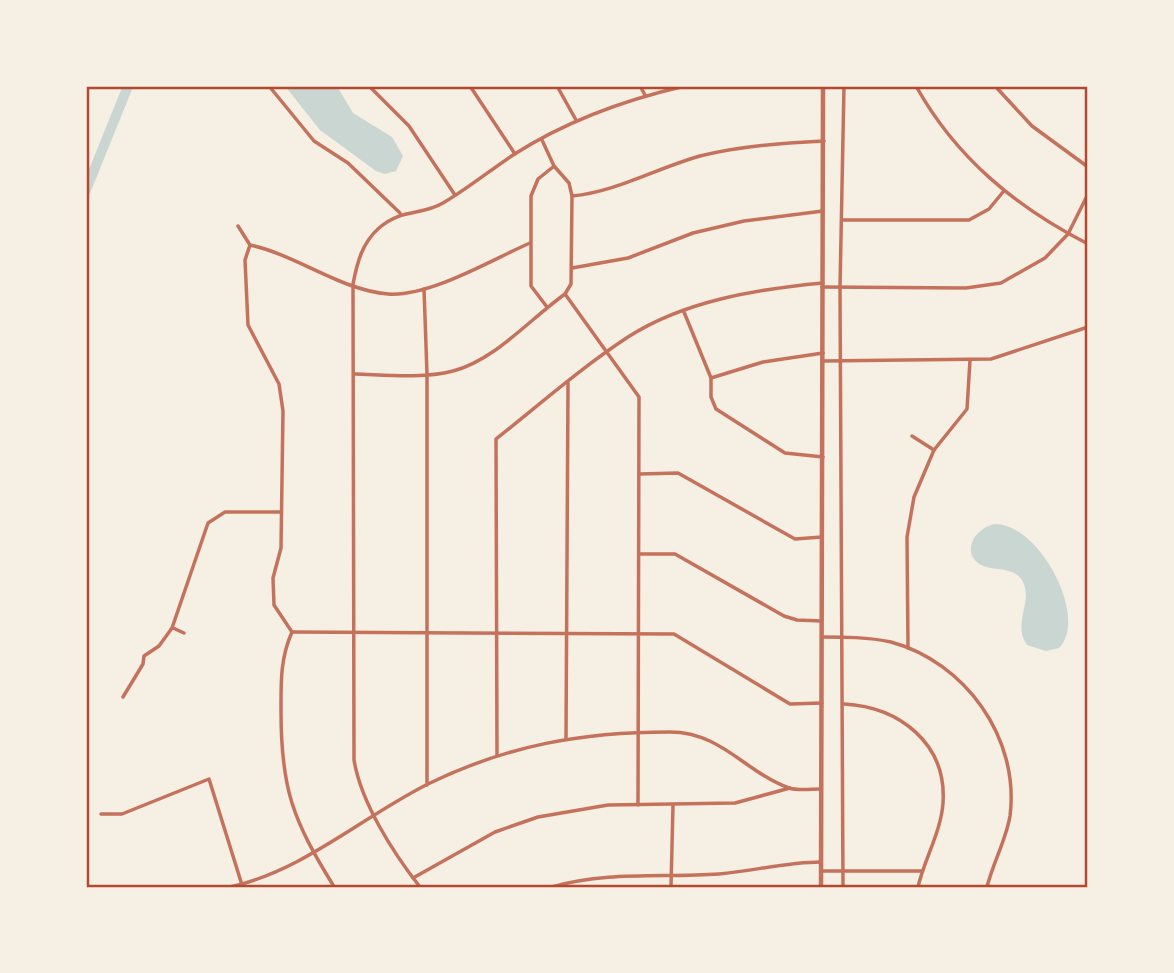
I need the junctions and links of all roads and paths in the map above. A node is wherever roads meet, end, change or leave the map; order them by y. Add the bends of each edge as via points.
1 (269, 86) edge
2 (369, 86) edge
3 (470, 86) edge
4 (557, 86) edge
5 (640, 86) edge
6 (685, 86) edge
7 (823, 86) edge
8 (844, 86) edge
9 (916, 86) edge
10 (995, 86) edge
11 (645, 95) junction
12 (576, 120) junction
13 (541, 139) junction
14 (824, 141) junction
15 (515, 154) junction
16 (554, 166) junction
17 (1088, 167) edge
18 (1003, 192) junction
19 (1088, 194) edge
20 (455, 195) junction
21 (572, 196) junction
22 (823, 211) junction
23 (400, 214) junction
24 (842, 220) junction
25 (238, 226) dead end
26 (1068, 234) junction
27 (530, 243) junction
28 (1088, 244) edge
29 (250, 245) junction
30 (572, 268) junction
31 (353, 285) junction
32 (822, 285) junction
33 (840, 288) junction
34 (424, 289) junction
35 (565, 294) junction
36 (547, 307) junction
37 (684, 312) junction
38 (1088, 327) edge
39 (609, 351) junction
40 (823, 353) junction
41 (822, 360) junction
42 (970, 360) junction
43 (841, 361) junction
44 (355, 374) junction
45 (427, 374) junction
46 (710, 378) junction
47 (568, 383) junction
48 (912, 436) dead end
49 (934, 450) junction
50 (822, 457) junction
51 (640, 474) junction
52 (281, 512) junction
53 (822, 537) junction
54 (639, 554) junction
55 (822, 621) junction
56 (172, 628) junction
57 (292, 632) junction
58 (184, 633) dead end
59 (354, 633) junction
60 (426, 633) junction
61 (497, 634) junction
62 (565, 634) junction
63 (638, 634) junction
64 (822, 637) junction
65 (843, 637) junction
66 (908, 648) junction
67 (123, 697) dead end
68 (822, 703) junction
69 (843, 704) junction
70 (638, 733) junction
71 (566, 738) junction
72 (497, 755) junction
73 (427, 785) junction
74 (790, 788) junction
75 (821, 789) junction
76 (638, 805) junction
77 (673, 805) junction
78 (102, 814) dead end
79 (376, 816) junction
80 (312, 851) junction
81 (821, 862) junction
82 (821, 871) junction
83 (843, 871) junction
84 (922, 871) junction
85 (671, 874) junction
86 (412, 878) junction
87 (243, 885) junction
88 (333, 885) dead end
89 (230, 887) edge
90 (420, 887) edge
91 (552, 887) edge
92 (671, 887) edge
93 (821, 887) edge
94 (843, 887) edge
95 (918, 887) edge
96 (987, 887) edge

1 - 23 street via 314,141 348,163
2 - 20 street via 410,126
3 - 15 street
4 - 12 street
5 - 11 street
6 - 11 street
7 - 14 street
8 - 24 street
9 - 18 street via 940,124
10 - 17 street via 1032,126
11 - 12 street
12 - 13 street
13 - 15 street
13 - 16 street
14 - 21 street via 702,156 594,194
14 - 22 street
15 - 20 street
16 - 21 street via 569,183
16 - 27 street via 532,188
18 - 24 street via 989,209 969,220
18 - 26 street
19 - 26 street
20 - 23 street via 439,205
21 - 30 street
22 - 30 street via 744,221 693,233 628,258
22 - 32 street
23 - 31 street via 362,248
24 - 33 street
25 - 29 street
26 - 28 street
26 - 33 street via 1045,258 1018,276 984,287
27 - 34 street
27 - 36 street via 531,286
29 - 31 street
29 - 52 street via 244,260 248,325 279,384 283,411
30 - 35 street
31 - 34 street via 389,294
31 - 44 street
32 - 33 street
32 - 37 street via 766,289
32 - 40 street
33 - 43 street
34 - 45 street
35 - 36 street
35 - 39 street
36 - 45 street via 480,360 453,371
37 - 39 street via 656,322
37 - 46 street
38 - 42 street via 1009,355
39 - 47 street
39 - 51 street via 639,397
40 - 41 street
40 - 46 street via 763,362
41 - 43 street
41 - 50 street
42 - 43 street
42 - 49 street via 968,409
43 - 65 street
44 - 45 street
44 - 59 street
45 - 60 street
46 - 50 street via 711,397 724,417 785,453
47 - 61 street via 496,439
47 - 62 street
48 - 49 street
49 - 66 street via 914,497 907,537
50 - 53 street
51 - 53 street via 678,473 795,539
51 - 54 street
52 - 56 street via 225,512 208,523
52 - 57 street via 281,548 272,592 274,605
53 - 55 street
54 - 55 street via 676,554 783,616
54 - 63 street
55 - 64 street
56 - 58 street
56 - 67 street via 159,646 144,656
57 - 59 street
57 - 80 street via 281,665 281,762 293,811
59 - 60 street
59 - 79 street via 354,760
60 - 61 street
60 - 73 street
61 - 62 street
61 - 72 street
62 - 63 street
62 - 71 street
63 - 68 street via 674,634 790,704
63 - 70 street
64 - 65 street
64 - 68 street
65 - 66 street
65 - 69 street
66 - 96 street via 962,682 982,706 1006,758 1010,817
68 - 75 street
69 - 83 street
69 - 84 street via 880,709 906,722 935,759 943,804
70 - 71 street
70 - 74 street via 700,734
70 - 76 street
71 - 72 street
72 - 73 street
73 - 79 street
74 - 75 street
74 - 77 street via 735,803
75 - 81 street
76 - 77 street
76 - 86 street via 599,806 538,817 495,832
77 - 85 street
78 - 87 street via 122,814 209,779
79 - 80 street
79 - 86 street
80 - 87 street
80 - 88 street
81 - 82 street
81 - 85 street via 789,862 716,874
82 - 83 street
82 - 93 street
83 - 84 street
83 - 94 street
84 - 95 street
85 - 91 street via 611,876
85 - 92 street
86 - 90 street
87 - 89 street

